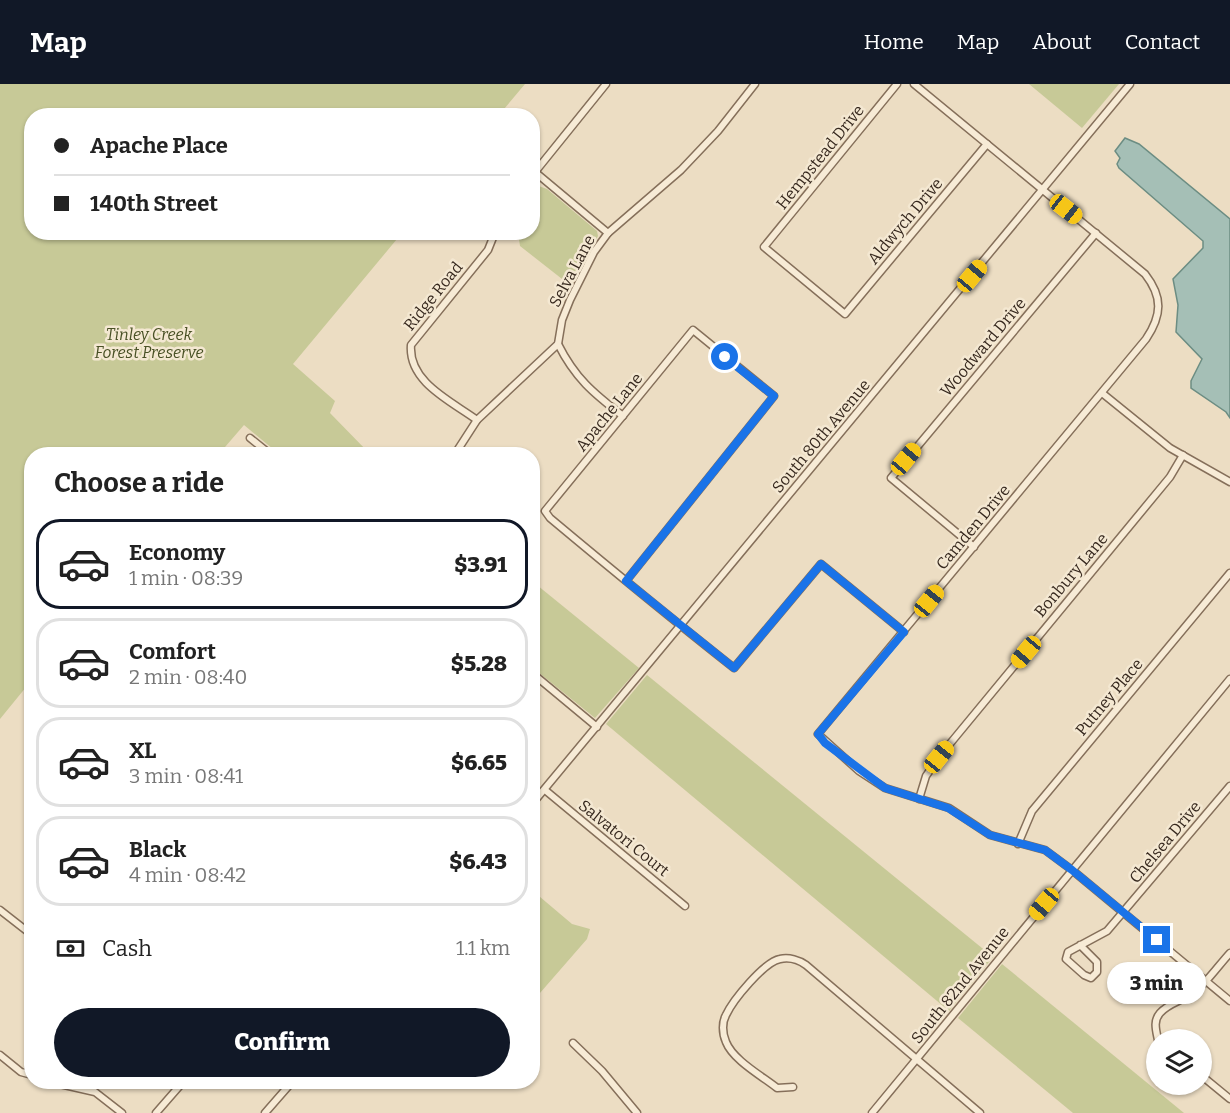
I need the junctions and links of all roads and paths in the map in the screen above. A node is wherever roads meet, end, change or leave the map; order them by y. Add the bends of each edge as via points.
1 (606, 84) edge
2 (756, 84) edge
3 (897, 84) edge
4 (914, 84) edge
5 (1130, 84) edge
6 (987, 144) junction
7 (540, 166) edge
8 (540, 176) edge
9 (1041, 190) junction
10 (608, 233) junction
11 (1096, 233) junction
12 (493, 240) edge
13 (845, 314) joint
14 (558, 344) junction
15 (1102, 393) junction
16 (623, 416) junction
17 (477, 420) junction
18 (250, 438) dead end
19 (261, 447) edge
20 (460, 447) edge
21 (1183, 455) junction
22 (1230, 482) edge
23 (974, 547) junction
24 (1230, 573) edge
25 (626, 581) junction
26 (681, 626) junction
27 (904, 632) junction
28 (1230, 679) edge
29 (540, 680) edge
30 (597, 727) junction
31 (1230, 786) edge
32 (545, 790) junction
33 (540, 795) edge
34 (919, 799) junction
35 (1018, 843) junction
36 (1072, 870) junction
37 (685, 906) dead end
38 (0, 910) edge
39 (1124, 913) junction
40 (24, 929) edge
41 (1080, 945) junction
42 (1230, 953) edge
43 (1206, 981) junction
44 (1230, 1001) edge
45 (1156, 1029) edge
46 (573, 1043) dead end
47 (0, 1055) edge
48 (917, 1059) junction
49 (24, 1073) edge
50 (1212, 1084) edge
51 (793, 1087) dead end
52 (82, 1089) edge
53 (177, 1089) edge
54 (286, 1089) edge
55 (1230, 1099) edge
56 (122, 1113) edge
57 (156, 1113) edge
58 (265, 1113) edge
59 (637, 1113) edge
60 (872, 1113) edge
61 (980, 1113) edge

1 - 7 street
2 - 10 street, Selva Lane via 681,170
3 - 13 street, Hempstead Drive via 764,247
4 - 6 street, Camden Drive
5 - 9 street, South 80th Avenue
6 - 9 street, Camden Drive
6 - 13 street, Aldwych Drive
8 - 10 street
9 - 11 street, Camden Drive
9 - 26 street, South 80th Avenue
10 - 14 street, Selva Lane via 570,300
11 - 15 street, Camden Drive via 1145,274 1155,287 1160,308 1152,330
11 - 23 street, Woodward Drive via 891,478
12 - 17 street, Ridge Road via 411,345 410,357 418,376
14 - 16 street via 577,376
14 - 17 street
15 - 21 street via 1154,437
15 - 23 street, Camden Drive
16 - 25 street, Apache Lane via 545,511
16 - 25 street, Apache Lane via 693,330 774,396
17 - 20 street
18 - 19 street
21 - 22 street
21 - 34 street, Bonbury Lane via 1170,477 939,757
23 - 27 street, Camden Drive
24 - 35 street, Putney Place via 1032,811
25 - 26 street
26 - 27 street via 734,668 821,564
26 - 30 street, South 80th Avenue
27 - 34 street, Camden Drive via 818,734 876,783
28 - 36 street, South 82nd Avenue
29 - 30 street
30 - 32 street, South 80th Avenue
31 - 39 street, Chelsea Drive
32 - 33 street, South 80th Avenue
32 - 37 street, Salvatori Court
34 - 35 street via 948,808 990,835
35 - 36 street via 1045,850
36 - 39 street
36 - 48 street, South 82nd Avenue
38 - 40 street
39 - 41 street, Chelsea Drive via 1107,931
39 - 43 street
41 - 41 street, Chelsea Drive via 1098,962 1097,972 1091,978 1066,959 1068,952
42 - 43 street
43 - 44 street
43 - 45 street via 1160,1013
46 - 59 street
47 - 49 street
48 - 51 street via 806,965 795,959 778,959 762,970 728,1011 724,1035 730,1049 777,1088
48 - 60 street, South 82nd Avenue
48 - 61 street
50 - 55 street
52 - 56 street via 95,1092
53 - 57 street
54 - 58 street

